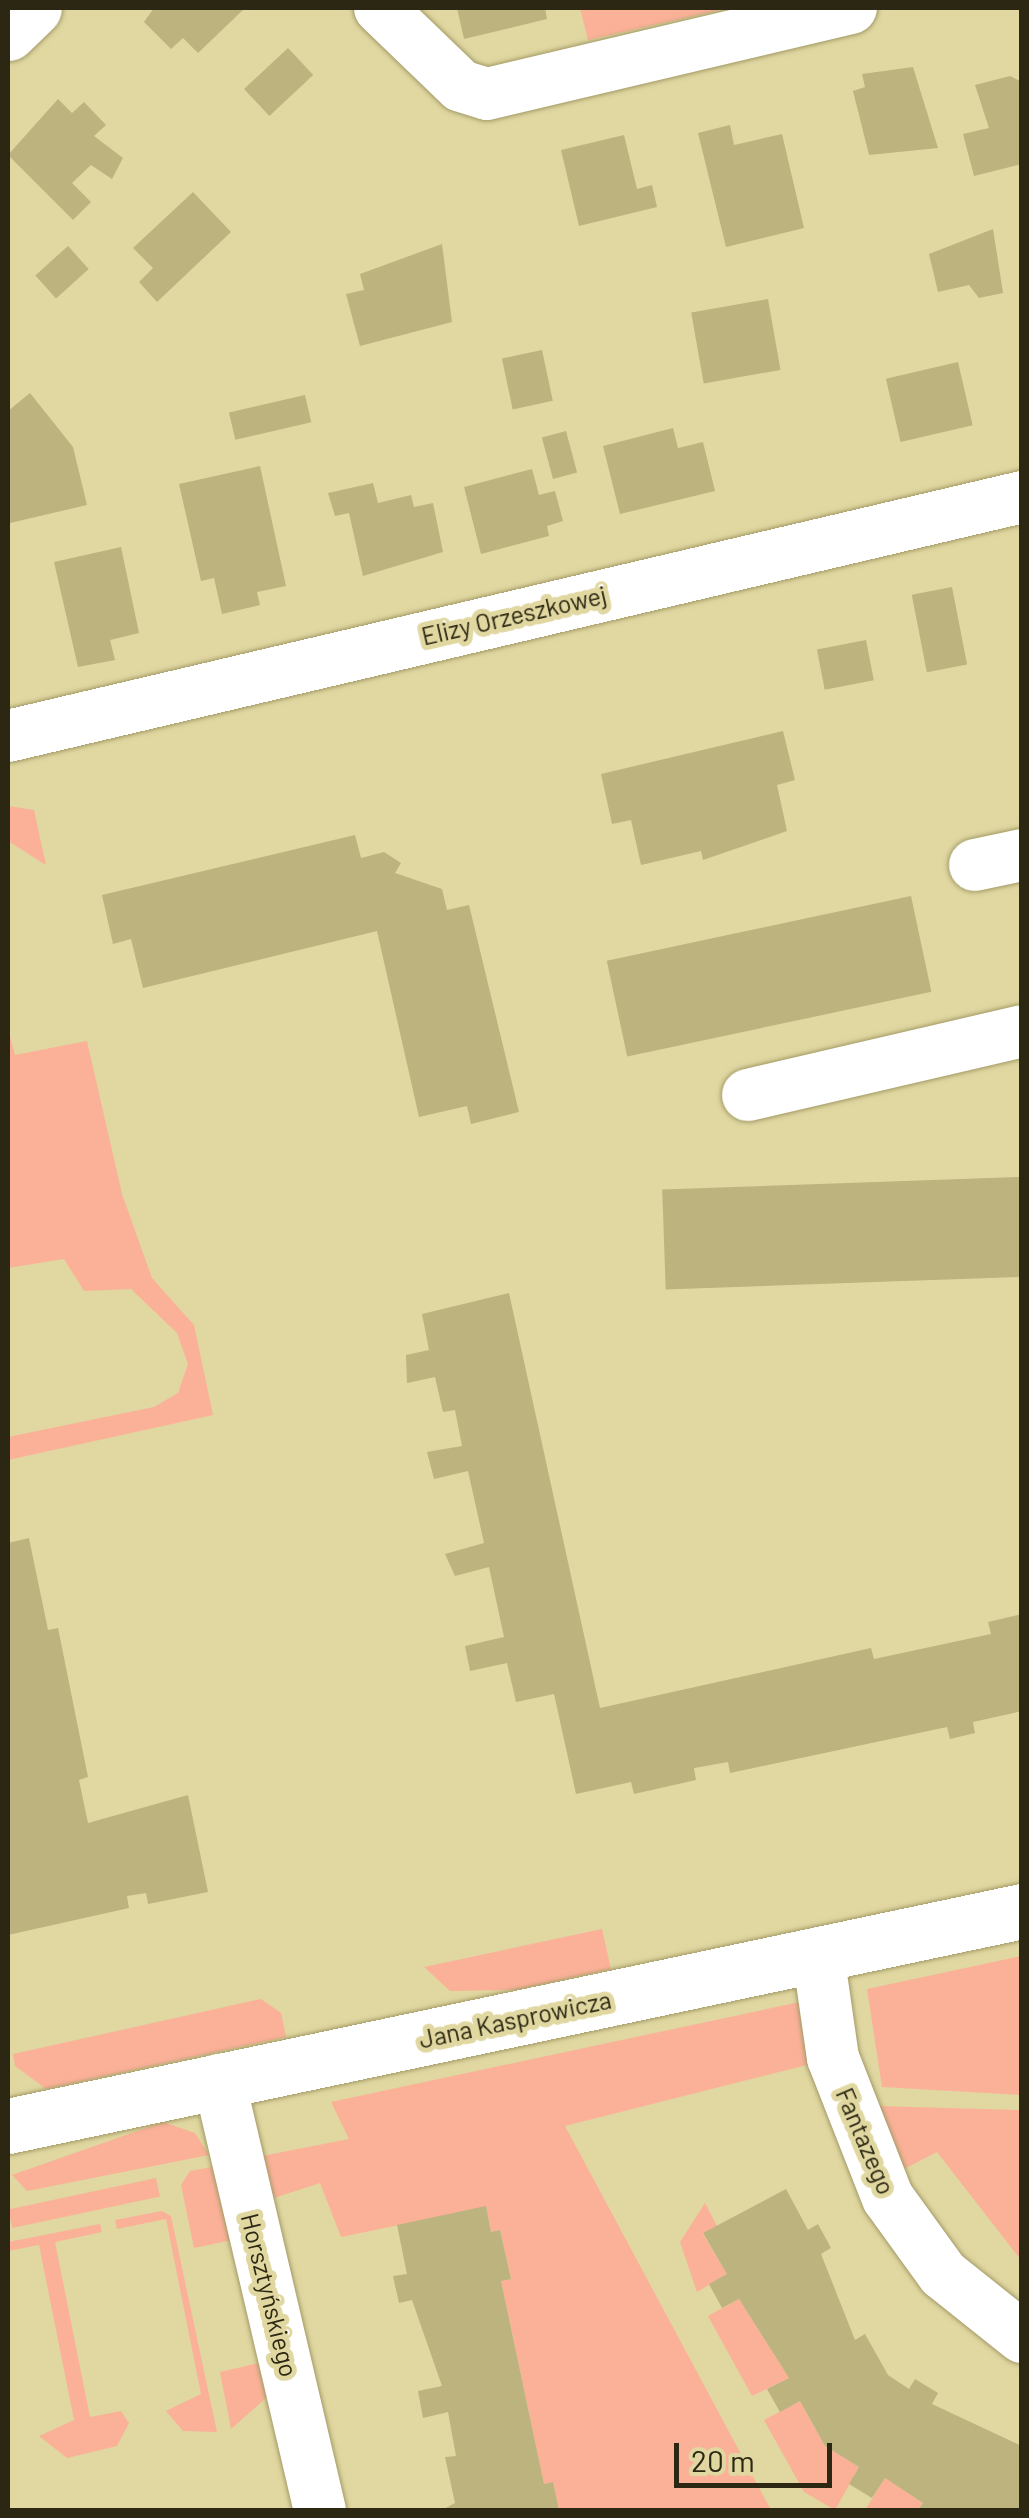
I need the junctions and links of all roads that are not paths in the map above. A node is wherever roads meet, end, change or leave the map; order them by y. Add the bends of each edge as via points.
1 (34, 8) edge
2 (380, 8) edge
3 (851, 8) edge
4 (8, 33) edge
5 (1022, 496) edge
6 (8, 736) edge
7 (1022, 1031) edge
8 (748, 1095) dead end
9 (1022, 1910) edge
10 (818, 1954) junction
11 (219, 2080) junction
12 (8, 2126) edge
13 (1022, 2337) edge
14 (320, 2510) edge

1 - 4 street
2 - 3 street via 461,86 487,94
5 - 6 street, Elizy Orzeszkowej
7 - 8 street
9 - 10 street, Jana Kasprowicza
10 - 11 street, Jana Kasprowicza
10 - 13 street, Fantazego via 834,2058 888,2198 943,2274
11 - 12 street, Jana Kasprowicza
11 - 14 street, Horsztyńskiego

